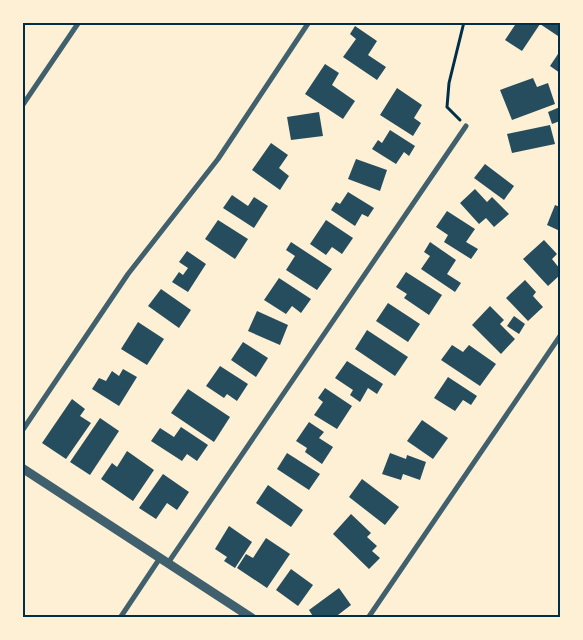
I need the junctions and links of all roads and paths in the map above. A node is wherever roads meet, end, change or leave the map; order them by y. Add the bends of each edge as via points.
1 (79, 22) edge
2 (309, 22) edge
3 (464, 22) edge
4 (22, 106) edge
5 (466, 126) joint
6 (560, 336) edge
7 (22, 431) edge
8 (22, 468) edge
9 (164, 561) junction
10 (120, 618) edge
11 (252, 618) edge
12 (368, 618) edge

1 - 4 street
2 - 7 street via 218,159 128,274
3 - 5 path via 449,83 447,106
5 - 9 street
6 - 12 street
8 - 9 street
9 - 10 street
9 - 11 street

